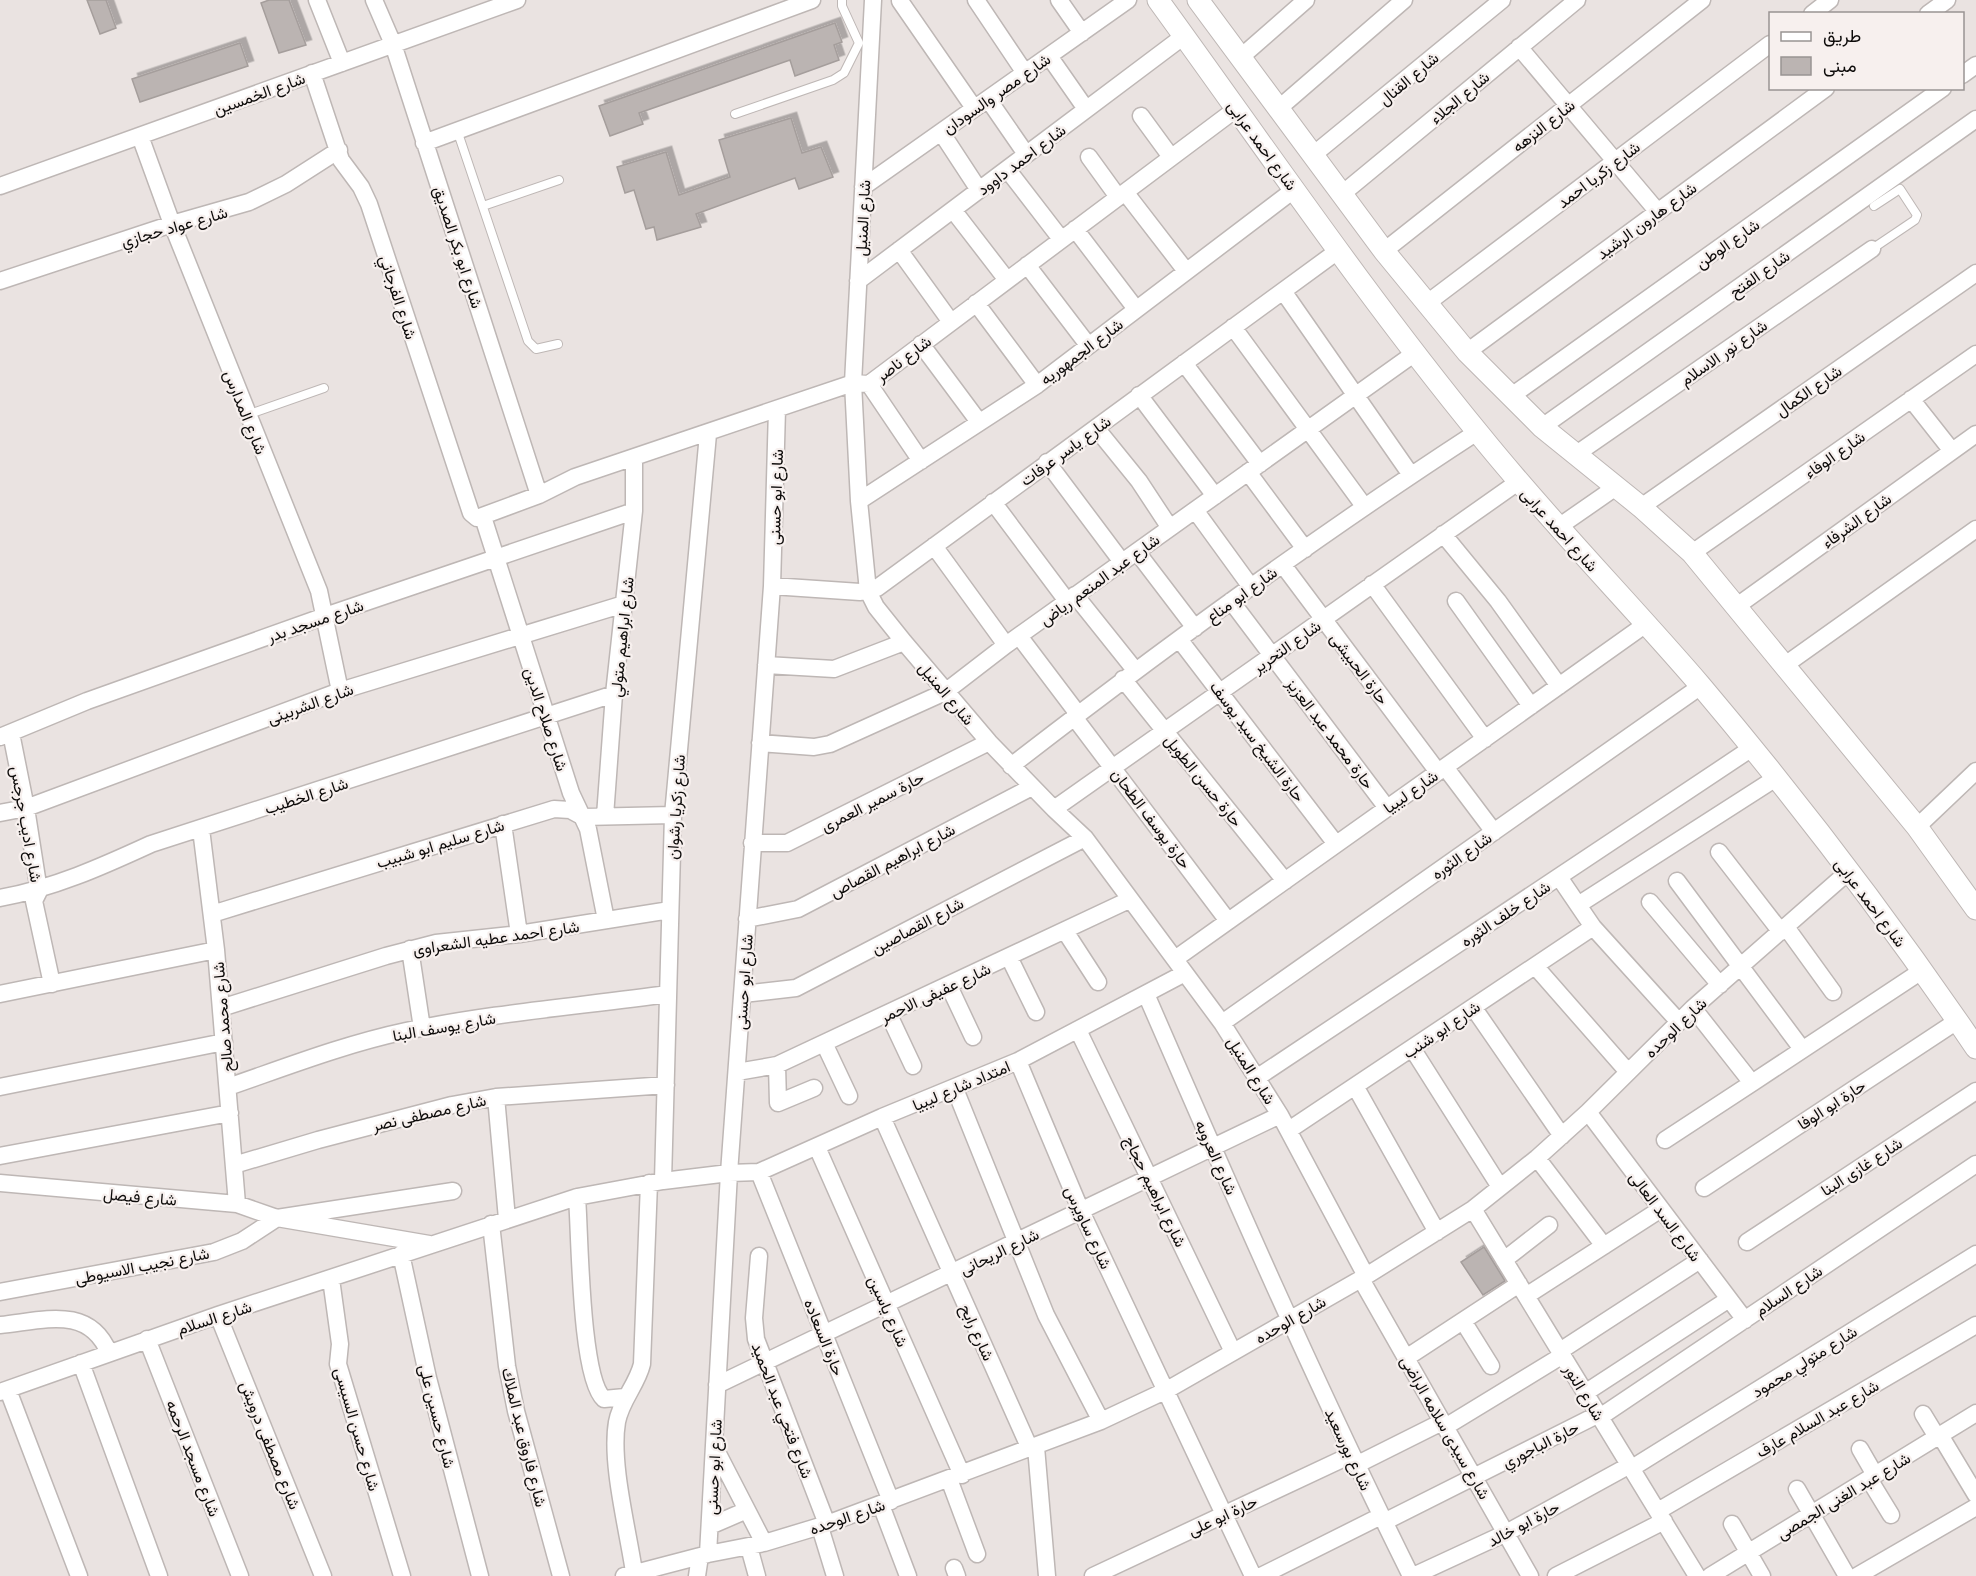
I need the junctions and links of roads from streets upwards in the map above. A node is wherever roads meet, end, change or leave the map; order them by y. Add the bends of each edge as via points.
1 (316, 0) edge
2 (374, 0) edge
3 (518, 0) edge
4 (812, 0) edge
5 (875, 0) edge
6 (901, 0) edge
7 (976, 0) edge
8 (1059, 0) edge
9 (1128, 0) edge
10 (1158, 0) edge
11 (1306, 0) edge
12 (1404, 0) edge
13 (1502, 0) edge
14 (1576, 0) edge
15 (1702, 0) edge
16 (1830, 0) edge
17 (1947, 0) edge
18 (1205, 2) edge
19 (1815, 12) edge
20 (1931, 12) edge
21 (1082, 33) junction
22 (1184, 36) junction
23 (393, 44) junction
24 (1769, 45) edge
25 (1520, 47) junction
26 (1049, 56) junction
27 (1241, 57) junction
28 (342, 63) junction
29 (312, 73) junction
30 (1025, 73) junction
31 (1823, 90) edge
32 (1941, 90) edge
33 (981, 103) junction
34 (1568, 105) junction
35 (1086, 109) junction
36 (1236, 109) junction
37 (1278, 109) junction
38 (1141, 116) dead end
39 (1976, 119) edge
40 (941, 132) junction
41 (140, 136) junction
42 (424, 143) junction
43 (339, 150) junction
44 (1026, 154) junction
45 (1313, 155) junction
46 (1089, 157) dead end
47 (1171, 157) junction
48 (1615, 161) junction
49 (1007, 169) junction
50 (0, 186) edge
51 (863, 187) junction
52 (1294, 189) junction
53 (979, 190) junction
54 (1122, 194) junction
55 (1342, 194) junction
56 (953, 210) junction
57 (1658, 212) junction
58 (172, 224) junction
59 (1068, 234) junction
60 (1872, 249) road end
61 (899, 250) junction
62 (1339, 250) junction
63 (1384, 251) junction
64 (1028, 265) junction
65 (1186, 271) junction
66 (1976, 273) edge
67 (1007, 280) junction
68 (0, 281) edge
69 (858, 281) junction
70 (1283, 291) junction
71 (976, 303) junction
72 (1426, 304) junction
73 (1136, 309) junction
74 (951, 322) junction
75 (1233, 327) junction
76 (921, 344) junction
77 (1088, 345) junction
78 (1467, 352) junction
79 (1415, 353) junction
80 (1976, 354) edge
81 (1184, 363) junction
82 (861, 383) junction
83 (1036, 385) junction
84 (1139, 395) junction
85 (1356, 395) junction
86 (1510, 397) junction
87 (1911, 399) junction
88 (777, 409) junction
89 (979, 422) junction
90 (1542, 427) junction
91 (1096, 428) junction
92 (1308, 429) junction
93 (1477, 432) junction
94 (708, 434) junction
95 (1976, 434) edge
96 (1952, 451) junction
97 (1575, 455) junction
98 (634, 458) junction
99 (921, 461) junction
100 (1047, 462) junction
101 (1254, 468) junction
102 (1411, 475) junction
103 (1518, 482) junction
104 (1616, 487) junction
105 (539, 495) junction
106 (1215, 496) junction
107 (859, 501) junction
108 (993, 502) junction
109 (1364, 506) junction
110 (1641, 507) junction
111 (1195, 510) junction
112 (634, 511) junction
113 (483, 517) junction
114 (1170, 528) junction
115 (1557, 528) junction
116 (1976, 530) edge
117 (1443, 534) junction
118 (934, 546) junction
119 (1305, 549) junction
120 (1137, 552) junction
121 (1692, 553) junction
122 (496, 559) junction
123 (1122, 562) junction
124 (1282, 565) junction
125 (1372, 584) junction
126 (772, 586) junction
127 (1251, 587) junction
128 (868, 591) junction
129 (1071, 598) junction
130 (1231, 601) junction
131 (1456, 601) dead end
132 (624, 604) junction
133 (1737, 606) junction
134 (325, 616) junction
135 (1323, 619) junction
136 (1646, 624) junction
137 (1195, 628) junction
138 (521, 636) junction
139 (1179, 639) junction
140 (1012, 641) junction
141 (904, 642) junction
142 (1272, 655) junction
143 (766, 665) junction
144 (1785, 665) junction
145 (1129, 675) junction
146 (1559, 686) junction
147 (1701, 686) junction
148 (340, 691) junction
149 (1221, 691) junction
150 (945, 692) junction
151 (614, 694) junction
152 (1531, 706) junction
153 (546, 716) junction
154 (1076, 716) junction
155 (1165, 731) junction
156 (6, 735) edge
157 (1485, 739) junction
158 (989, 742) junction
159 (760, 743) junction
160 (1752, 748) junction
161 (1011, 766) junction
162 (1114, 767) junction
163 (1442, 769) junction
164 (1976, 771) edge
165 (1776, 778) junction
166 (1032, 787) junction
167 (26, 807) junction
168 (1387, 808) junction
169 (1054, 809) junction
170 (0, 813) edge
171 (673, 815) junction
172 (605, 816) junction
173 (583, 817) junction
174 (502, 824) junction
175 (1917, 827) junction
176 (201, 829) junction
177 (1494, 832) junction
178 (1086, 838) junction
179 (752, 843) junction
180 (1336, 844) junction
181 (1719, 852) dead end
182 (1848, 872) junction
183 (1559, 877) junction
184 (1285, 881) junction
185 (1677, 881) dead end
186 (39, 891) junction
187 (0, 898) edge
188 (1130, 900) junction
189 (1650, 902) dead end
190 (1578, 905) junction
191 (1975, 905) edge
192 (670, 910) junction
193 (212, 914) junction
194 (747, 919) junction
195 (606, 920) junction
196 (1228, 921) junction
197 (1593, 927) junction
198 (1783, 929) junction
199 (1065, 931) junction
200 (519, 934) junction
201 (410, 949) junction
202 (216, 950) junction
203 (1010, 957) junction
204 (1175, 959) junction
205 (1742, 965) junction
206 (1535, 966) junction
207 (1923, 970) junction
208 (1185, 973) junction
209 (1098, 982) dead end
210 (52, 984) junction
211 (1720, 985) junction
212 (949, 986) junction
213 (1833, 992) dead end
214 (0, 994) edge
215 (668, 994) junction
216 (743, 994) junction
217 (1146, 994) junction
218 (1473, 1007) junction
219 (221, 1008) junction
220 (1693, 1008) junction
221 (1036, 1012) dead end
222 (889, 1015) junction
223 (1957, 1021) junction
224 (1679, 1022) junction
225 (1222, 1023) junction
226 (422, 1028) junction
227 (1078, 1030) junction
228 (973, 1037) dead end
229 (224, 1042) junction
230 (824, 1044) junction
231 (1412, 1048) junction
232 (1976, 1048) edge
233 (1802, 1049) junction
234 (1018, 1061) junction
235 (777, 1065) junction
236 (913, 1066) dead end
237 (737, 1072) junction
238 (1628, 1072) junction
239 (1258, 1077) junction
240 (1752, 1083) junction
241 (666, 1084) junction
242 (1355, 1086) junction
243 (0, 1087) edge
244 (228, 1087) junction
245 (814, 1088) dead end
246 (955, 1089) junction
247 (1976, 1091) edge
248 (849, 1096) dead end
249 (496, 1097) junction
250 (1587, 1112) junction
251 (230, 1113) junction
252 (1280, 1115) junction
253 (882, 1117) junction
254 (1289, 1130) junction
255 (1562, 1136) junction
256 (1665, 1140) dead end
257 (817, 1147) junction
258 (1212, 1147) junction
259 (0, 1156) edge
260 (1537, 1158) junction
261 (1976, 1164) edge
262 (234, 1165) junction
263 (759, 1172) junction
264 (729, 1173) junction
265 (1149, 1178) junction
266 (656, 1182) junction
267 (0, 1183) edge
268 (1500, 1187) junction
269 (1704, 1188) dead end
270 (453, 1191) dead end
271 (577, 1197) junction
272 (237, 1204) junction
273 (1473, 1209) junction
274 (1661, 1209) junction
275 (1080, 1211) junction
276 (277, 1218) junction
277 (499, 1222) junction
278 (1549, 1225) dead end
279 (1437, 1232) junction
280 (1016, 1242) junction
281 (1747, 1242) dead end
282 (430, 1244) junction
283 (1604, 1246) junction
284 (401, 1254) junction
285 (1976, 1254) edge
286 (759, 1256) dead end
287 (1504, 1260) junction
288 (1700, 1260) junction
289 (952, 1274) junction
290 (1363, 1277) junction
291 (331, 1279) junction
292 (1522, 1290) junction
293 (0, 1292) edge
294 (1729, 1299) junction
295 (887, 1305) junction
296 (218, 1315) junction
297 (1289, 1320) junction
298 (1745, 1320) junction
299 (1463, 1321) junction
300 (0, 1325) edge
301 (1976, 1325) edge
302 (825, 1335) junction
303 (147, 1339) junction
304 (1233, 1352) junction
305 (108, 1353) junction
306 (1561, 1353) junction
307 (1406, 1358) junction
308 (81, 1363) junction
309 (765, 1364) junction
310 (1491, 1366) dead end
311 (717, 1385) junction
312 (1167, 1390) junction
313 (4, 1391) edge
314 (1586, 1393) junction
315 (625, 1397) junction
316 (1976, 1413) edge
317 (1923, 1414) dead end
318 (1599, 1416) junction
319 (1101, 1421) junction
320 (1444, 1424) junction
321 (1938, 1436) junction
322 (714, 1447) junction
323 (1033, 1448) junction
324 (1860, 1449) dead end
325 (1353, 1460) junction
326 (1631, 1467) junction
327 (955, 1477) junction
328 (1474, 1477) junction
329 (1872, 1477) junction
330 (1797, 1489) dead end
331 (1976, 1496) edge
332 (886, 1503) junction
333 (1976, 1507) edge
334 (747, 1510) junction
335 (1811, 1514) junction
336 (1223, 1515) junction
337 (1891, 1515) dead end
338 (1661, 1516) junction
339 (1383, 1519) junction
340 (1732, 1524) dead end
341 (710, 1526) junction
342 (823, 1526) junction
343 (1506, 1533) junction
344 (757, 1545) junction
345 (1748, 1553) junction
346 (978, 1554) dead end
347 (704, 1555) junction
348 (629, 1575) edge
349 (1697, 1575) edge
350 (79, 1576) edge
351 (159, 1576) edge
352 (240, 1576) edge
353 (323, 1576) edge
354 (402, 1576) edge
355 (480, 1576) edge
356 (561, 1576) edge
357 (697, 1576) edge
358 (757, 1576) edge
359 (835, 1576) edge
360 (908, 1576) edge
361 (1047, 1576) edge
362 (1093, 1576) edge
363 (1253, 1576) edge
364 (1261, 1576) edge
365 (1412, 1576) edge
366 (1530, 1576) edge
367 (1556, 1576) edge
368 (1761, 1576) edge
369 (1847, 1576) edge
370 (1857, 1576) edge

1 - 28 street
2 - 23 street, شارع ابو بكر الصديق
3 - 23 street, شارع الخمسين
4 - 42 street
5 - 6 street
5 - 51 street, شارع المنيل
6 - 33 street
7 - 30 street
8 - 21 street
9 - 21 street, شارع مصر والسودان
10 - 22 street, شارع احمد عرابى
11 - 27 street
12 - 37 street
13 - 45 street, شارع القنال
14 - 25 street, شارع الجلاء
15 - 34 street, شارع النزهه
16 - 19 street
17 - 20 street
18 - 27 street, شارع احمد عرابى
21 - 26 street, شارع مصر والسودان
22 - 35 street, شارع احمد داوود
22 - 36 street, شارع احمد عرابى
23 - 28 street, شارع الخمسين
23 - 42 street, شارع ابو بكر الصديق
24 - 48 street, شارع زكريا احمد
25 - 34 street
25 - 55 street, شارع الجلاء
26 - 30 street, شارع مصر والسودان
26 - 35 street
27 - 37 street, شارع احمد عرابى
28 - 29 street, شارع الخمسين
29 - 41 street, شارع الخمسين
29 - 43 street, شارع الفرجاني
30 - 33 street, شارع مصر والسودان
31 - 57 street, شارع هارون الرشيد
32 - 86 street, شارع الوطن
33 - 40 street, شارع مصر والسودان
33 - 44 street
34 - 48 street
34 - 63 street, شارع النزهه
35 - 44 street, شارع احمد داوود
36 - 47 street, شارع ناصر
36 - 52 street, شارع احمد عرابى
37 - 45 street, شارع احمد عرابى
38 - 47 street
39 - 90 street, شارع الفتح
40 - 51 street, شارع مصر والسودان
40 - 53 street
41 - 50 street, شارع الخمسين
41 - 58 street, شارع المدارس
42 - 105 street, شارع ابو بكر الصديق
43 - 58 street, شارع عواد حجازي via 249,202
43 - 113 street, شارع الفرجاني via 341,160 369,204 471,513
44 - 49 street, شارع احمد داوود
45 - 55 street, شارع احمد عرابى
46 - 54 street
47 - 54 street, شارع ناصر
48 - 57 street
48 - 72 street, شارع زكريا احمد
49 - 53 street, شارع احمد داوود
49 - 59 street
51 - 69 street, شارع المنيل
52 - 62 street, شارع احمد عرابى
52 - 65 street, شارع الجمهوريه
53 - 56 street, شارع احمد داوود
54 - 59 street, شارع ناصر
54 - 65 street
55 - 63 street, شارع احمد عرابى
56 - 61 street, شارع احمد داوود
56 - 67 street
57 - 78 street, شارع هارون الرشيد
58 - 68 street, شارع عواد حجازي
58 - 134 street, شارع المدارس via 310,568
59 - 64 street, شارع ناصر
59 - 73 street
60 - 97 street, شارع نور الاسلام
61 - 69 street, شارع احمد داوود
61 - 74 street
62 - 70 street, شارع ياسر عرفات
62 - 79 street, شارع احمد عرابى
63 - 72 street, شارع احمد عرابى
64 - 67 street, شارع ناصر
64 - 77 street
65 - 73 street, شارع الجمهوريه
66 - 110 street, شارع الكمال
67 - 71 street, شارع ناصر
69 - 82 street, شارع المنيل
70 - 75 street, شارع ياسر عرفات
70 - 85 street
71 - 74 street, شارع ناصر
71 - 83 street
72 - 78 street, شارع احمد عرابى
73 - 77 street, شارع الجمهوريه
74 - 76 street, شارع ناصر
75 - 81 street, شارع ياسر عرفات
75 - 92 street
76 - 82 street, شارع ناصر
76 - 89 street
77 - 83 street, شارع الجمهوريه
78 - 86 street, شارع احمد عرابى
79 - 85 street, شارع عبد المنعم رياض
79 - 93 street, شارع احمد عرابى
80 - 87 street, شارع الوفاء
81 - 84 street, شارع ياسر عرفات
81 - 101 street
82 - 88 street, شارع ناصر
82 - 99 street
82 - 107 street, شارع المنيل
83 - 89 street, شارع الجمهوريه
84 - 91 street, شارع ياسر عرفات
84 - 106 street
85 - 92 street, شارع عبد المنعم رياض
85 - 102 street
86 - 90 street, شارع احمد عرابى
87 - 96 street
87 - 121 street, شارع الوفاء
88 - 94 street, شارع ناصر
88 - 126 street, شارع ابو حسنى
89 - 99 street, شارع الجمهوريه
90 - 97 street, شارع احمد عرابى
91 - 100 street, شارع ياسر عرفات
91 - 114 street via 1139,481
92 - 101 street, شارع عبد المنعم رياض
92 - 109 street
93 - 102 street, شارع ابو مناع
93 - 103 street, شارع احمد عرابى
94 - 98 street, شارع ناصر
94 - 171 street, شارع زكريا رشوان
95 - 96 street, شارع الشرفاء
96 - 133 street, شارع الشرفاء
97 - 104 street, شارع احمد عرابى
98 - 105 street, شارع ناصر via 575,477
98 - 112 street, شارع ابراهيم متولي
99 - 107 street, شارع الجمهوريه
100 - 108 street, شارع ياسر عرفات
100 - 123 street
101 - 106 street, شارع عبد المنعم رياض
101 - 119 street
102 - 109 street, شارع ابو مناع
103 - 115 street, شارع احمد عرابى
103 - 117 street, شارع التحرير
104 - 110 street, شارع احمد عرابى
104 - 115 street
105 - 113 street, شارع ناصر
106 - 111 street, شارع عبد المنعم رياض
107 - 128 street, شارع المنيل
108 - 118 street, شارع ياسر عرفات
108 - 129 street, حارة حسن الطويل
109 - 119 street, شارع ابو مناع
110 - 121 street, شارع احمد عرابى
111 - 114 street, شارع عبد المنعم رياض
111 - 127 street
112 - 122 street, شارع مسجد بدر
112 - 132 street, شارع ابراهيم متولي
113 - 122 street, شارع صلاح الدين
114 - 120 street, شارع عبد المنعم رياض
115 - 136 street, شارع احمد عرابى
116 - 144 street
117 - 125 street, شارع التحرير
117 - 146 street via 1498,601
118 - 128 street, شارع ياسر عرفات
118 - 140 street, حارة يوسف الطحان
119 - 124 street, شارع ابو مناع
120 - 123 street, شارع عبد المنعم رياض
120 - 137 street
121 - 133 street, شارع احمد عرابى
122 - 134 street, شارع مسجد بدر
122 - 138 street, شارع صلاح الدين
123 - 129 street, شارع عبد المنعم رياض
124 - 127 street, شارع ابو مناع
124 - 135 street, حارة الحبيشى
125 - 135 street, شارع التحرير
125 - 157 street
126 - 128 street
126 - 143 street, شارع ابو حسنى
127 - 130 street, شارع ابو مناع
128 - 141 street, شارع المنيل
129 - 140 street, شارع عبد المنعم رياض
129 - 145 street, حارة حسن الطويل
130 - 137 street, شارع ابو مناع
130 - 142 street, حارة محمد عبد العزيز
131 - 152 street
132 - 138 street, شارع الشربينى
132 - 151 street, شارع ابراهيم متولي
133 - 144 street, شارع احمد عرابى
134 - 148 street, شارع المدارس
134 - 156 street, شارع مسجد بدر via 87,701
135 - 142 street, شارع التحرير
135 - 163 street, حارة الحبيشى
136 - 146 street, شارع ليبيا
136 - 147 street, شارع احمد عرابى
137 - 139 street, شارع ابو مناع
138 - 148 street, شارع الشربينى
138 - 153 street, شارع صلاح الدين
139 - 145 street, شارع ابو مناع
139 - 149 street, حارة الشيخ سيد يوسف
140 - 150 street, شارع عبد المنعم رياض
140 - 154 street, حارة يوسف الطحان
141 - 143 street via 834,669
141 - 150 street, شارع المنيل
142 - 149 street, شارع التحرير
142 - 168 street, حارة محمد عبد العزيز
143 - 159 street, شارع ابو حسنى
144 - 175 street, شارع احمد عرابى
145 - 154 street, شارع ابو مناع
145 - 155 street, حارة حسن الطويل
146 - 152 street, شارع ليبيا
147 - 160 street, شارع احمد عرابى
147 - 177 street, شارع الثوره
148 - 167 street, شارع الشربينى
149 - 155 street, شارع التحرير
149 - 180 street, حارة الشيخ سيد يوسف
150 - 158 street, شارع المنيل
150 - 159 street, شارع عبد المنعم رياض via 830,744 814,747
151 - 153 street, شارع الخطيب
151 - 172 street, شارع ابراهيم متولي
152 - 157 street, شارع ليبيا
153 - 173 street, شارع صلاح الدين via 571,793
153 - 176 street, شارع الخطيب
154 - 161 street, شارع ابو مناع
154 - 162 street, حارة يوسف الطحان
155 - 162 street, شارع التحرير
155 - 184 street, حارة حسن الطويل
156 - 167 street, شارع اديب جرجس
157 - 163 street, شارع ليبيا
158 - 161 street, شارع المنيل
158 - 179 street, حارة سمير العمرى via 787,843
159 - 179 street, شارع ابو حسنى
160 - 165 street, شارع احمد عرابى
160 - 183 street, شارع خلف الثوره
161 - 166 street, شارع المنيل
162 - 169 street, شارع التحرير
162 - 196 street, حارة يوسف الطحان
163 - 168 street, شارع ليبيا
163 - 177 street, حارة الحبيشى
164 - 175 street
165 - 182 street, شارع احمد عرابى
165 - 190 street
166 - 169 street, شارع المنيل
166 - 194 street, شارع ابراهيم القصاص via 798,909
167 - 170 street, شارع الشربينى
167 - 186 street, شارع اديب جرجس
168 - 180 street, شارع ليبيا
169 - 178 street, شارع المنيل
171 - 172 street, شارع سليم ابو شبيب
171 - 192 street, شارع زكريا رشوان
172 - 173 street, شارع سليم ابو شبيب
173 - 174 street, شارع سليم ابو شبيب via 570,810 554,809
173 - 195 street, شارع صلاح الدين
174 - 193 street, شارع سليم ابو شبيب
174 - 200 street
175 - 191 street, شارع احمد عرابى
176 - 186 street, شارع الخطيب via 151,844 88,874
176 - 193 street, شارع محمد صالح
177 - 225 street, شارع الثوره
178 - 188 street, شارع المنيل
178 - 216 street, شارع القصاصين via 796,988
179 - 194 street, شارع ابو حسنى
180 - 184 street, شارع ليبيا
181 - 198 street
182 - 198 street, شارع الوحده
182 - 207 street, شارع احمد عرابى
183 - 190 street
183 - 239 street, شارع خلف الثوره
184 - 196 street, شارع ليبيا
185 - 205 street
186 - 187 street, شارع الخطيب
186 - 210 street, شارع اديب جرجس via 34,901
188 - 199 street, شارع عفيفى الاحمر
188 - 204 street, شارع المنيل
189 - 211 street
190 - 197 street
192 - 195 street, شارع احمد عطيه الشعراوى
192 - 215 street, شارع زكريا رشوان
193 - 202 street, شارع محمد صالح
194 - 216 street, شارع ابو حسنى
195 - 200 street, شارع احمد عطيه الشعراوى
196 - 204 street, شارع ليبيا
197 - 206 street, شارع ابو شنب
197 - 224 street
198 - 205 street, شارع الوحده
198 - 213 street
199 - 203 street, شارع عفيفى الاحمر
199 - 209 street
200 - 201 street, شارع احمد عطيه الشعراوى
201 - 219 street, شارع احمد عطيه الشعراوى
201 - 226 street
202 - 210 street
202 - 219 street, شارع محمد صالح
203 - 212 street, شارع عفيفى الاحمر
203 - 221 street
204 - 208 street, شارع المنيل
205 - 211 street, شارع الوحده
205 - 233 street
206 - 218 street, شارع ابو شنب
206 - 238 street
207 - 223 street, شارع احمد عرابى
207 - 233 street
208 - 217 street, امتداد شارع ليبيا
208 - 225 street, شارع المنيل
210 - 214 street
211 - 220 street, شارع الوحده
212 - 222 street, شارع عفيفى الاحمر
212 - 228 street
215 - 226 street, شارع يوسف البنا
215 - 241 street, شارع زكريا رشوان
216 - 237 street, شارع ابو حسنى
217 - 227 street, امتداد شارع ليبيا
217 - 258 street, شارع العروبه
218 - 231 street, شارع ابو شنب
218 - 255 street
219 - 229 street, شارع محمد صالح
220 - 224 street, شارع الوحده
220 - 240 street
222 - 230 street, شارع عفيفى الاحمر
222 - 236 street
223 - 232 street, شارع احمد عرابى
223 - 269 street, حارة ابو الوفا
224 - 238 street, شارع الوحده
225 - 239 street, شارع المنيل
226 - 244 street, شارع يوسف البنا via 346,1047
227 - 234 street, امتداد شارع ليبيا
227 - 265 street, شارع ابراهيم حجاج
229 - 243 street
229 - 244 street, شارع محمد صالح
230 - 235 street, شارع عفيفى الاحمر
230 - 248 street
231 - 242 street, شارع ابو شنب
231 - 268 street
233 - 240 street
234 - 246 street, امتداد شارع ليبيا
234 - 275 street, شارع ساويرس
235 - 237 street, شارع عفيفى الاحمر
235 - 245 street via 778,1103
237 - 264 street, شارع ابو حسنى
238 - 250 street, شارع الوحده
239 - 252 street, شارع المنيل
240 - 256 street
241 - 249 street, شارع مصطفى نصر
241 - 266 street, شارع زكريا رشوان
242 - 254 street, شارع ابو شنب
242 - 279 street
244 - 251 street, شارع محمد صالح
246 - 253 street, امتداد شارع ليبيا
246 - 280 street
247 - 281 street, شارع غازى البنا
249 - 262 street, شارع مصطفى نصر via 452,1105
249 - 277 street, شارع فاروق عبد الملاك
250 - 255 street, شارع الوحده
250 - 274 street, شارع السد العالى
251 - 259 street
251 - 262 street, شارع محمد صالح
252 - 254 street, شارع المنيل
252 - 258 street, شارع الريحانى
253 - 257 street, امتداد شارع ليبيا
253 - 289 street, شارع رابح
254 - 290 street, شارع المنيل
255 - 260 street, شارع الوحده
257 - 263 street, امتداد شارع ليبيا
257 - 295 street, شارع ياسين
258 - 265 street, شارع الريحانى
258 - 297 street, شارع العروبه
260 - 268 street, شارع الوحده
260 - 283 street
261 - 298 street, شارع السلام
262 - 272 street, شارع محمد صالح
263 - 264 street, امتداد شارع ليبيا
263 - 302 street, حارة السعاده
264 - 266 street, شارع السلام
264 - 311 street, شارع ابو حسنى
265 - 275 street, شارع الريحانى
265 - 304 street, شارع ابراهيم حجاج
266 - 271 street, شارع السلام
266 - 315 street, شارع زكريا رشوان via 642,1364 638,1379
267 - 272 street, شارع فيصل
268 - 273 street, شارع الوحده
270 - 276 street
271 - 277 street, شارع السلام
271 - 315 street via 586,1336 594,1384 604,1399
272 - 276 street, شارع فيصل
273 - 279 street, شارع الوحده
273 - 287 street, شارع النور
274 - 283 street
274 - 288 street, شارع السد العالى
275 - 280 street, شارع الريحانى
275 - 312 street, شارع ساويرس
276 - 282 street, شارع السلام
276 - 293 street, شارع نجيب الاسيوطى via 214,1252
277 - 282 street, شارع السلام
277 - 356 street, شارع فاروق عبد الملاك via 507,1366
278 - 287 street
279 - 290 street, شارع الوحده
280 - 289 street, شارع الريحانى
280 - 319 street via 1046,1315
282 - 284 street, شارع السلام
283 - 292 street
284 - 291 street, شارع السلام
284 - 355 street, شارع حسين على via 428,1378
285 - 326 street, شارع متولي محمود
286 - 309 street, شارع فتحي عبد الحميد via 754,1318
287 - 292 street, شارع النور
288 - 294 street, شارع السد العالى
288 - 306 street, حارة ابو على
289 - 295 street, شارع الريحانى
289 - 323 street, شارع رابح
290 - 297 street, شارع الوحده
290 - 307 street, شارع سيدى سلامه الراضى
291 - 296 street, شارع السلام
291 - 354 street, شارع حسن السيسى via 340,1344 338,1364
292 - 299 street
292 - 306 street, شارع النور
294 - 298 street, شارع السد العالى
294 - 314 street
295 - 302 street, شارع الريحانى
295 - 327 street, شارع ياسين
296 - 303 street, شارع السلام
296 - 353 street, شارع مصطفى درويش
297 - 304 street, شارع الوحده
297 - 325 street, شارع بورسعيد
298 - 318 street, شارع السلام
299 - 307 street
299 - 310 street
300 - 305 street via 68,1318 98,1334
301 - 338 street, شارع عبد السلام عارف
302 - 309 street, شارع الريحانى
302 - 332 street, حارة السعاده
303 - 305 street, شارع السلام
303 - 352 street, شارع مسجد الرحمه
304 - 312 street, شارع الوحده
305 - 308 street, شارع السلام
306 - 314 street, شارع النور
306 - 320 street, حارة ابو على
307 - 320 street, شارع سيدى سلامه الراضى
308 - 313 street, شارع السلام
308 - 351 street
309 - 311 street, شارع الريحانى
309 - 342 street, شارع فتحي عبد الحميد
311 - 322 street, شارع ابو حسنى
312 - 319 street, شارع الوحده
312 - 336 street, شارع ساويرس
313 - 350 street
314 - 318 street, شارع النور
315 - 348 street, شارع زكريا رشوان via 617,1420 615,1446
316 - 321 street, شارع عبد الغنى الجمصى
317 - 321 street
318 - 326 street, شارع النور
318 - 328 street, حارة الباجوري
319 - 323 street, شارع الوحده
320 - 325 street, حارة ابو على
320 - 328 street, شارع سيدى سلامه الراضى
321 - 329 street, شارع عبد الغنى الجمصى
321 - 331 street
322 - 334 street
322 - 341 street, شارع ابو حسنى
323 - 327 street, شارع الوحده
323 - 361 street, شارع رابح
324 - 329 street
325 - 336 street, حارة ابو على
325 - 339 street, شارع بورسعيد
326 - 338 street, شارع النور
326 - 343 street, حارة ابو خالد
327 - 332 street, شارع الوحده
327 - 346 street, شارع ياسين
328 - 339 street, حارة الباجوري
328 - 343 street, شارع سيدى سلامه الراضى
329 - 335 street, شارع عبد الغنى الجمصى
329 - 337 street
330 - 335 street
332 - 342 street, شارع الوحده
332 - 360 street, حارة السعاده
333 - 370 street
334 - 341 street
334 - 344 street
335 - 345 street, شارع عبد الغنى الجمصى
335 - 369 street
336 - 362 street, حارة ابو على
336 - 363 street, شارع ساويرس
338 - 349 street, شارع النور
338 - 367 street, شارع عبد السلام عارف
339 - 364 street, حارة الباجوري
339 - 365 street, شارع بورسعيد
340 - 345 street
341 - 347 street, شارع ابو حسنى
342 - 344 street, شارع الوحده
342 - 359 street, شارع فتحي عبد الحميد
343 - 365 street, حارة ابو خالد
343 - 366 street, شارع سيدى سلامه الراضى
344 - 347 street, شارع الوحده
344 - 358 street
345 - 349 street, شارع عبد الغنى الجمصى
345 - 368 street
347 - 348 street, شارع الوحده
347 - 357 street, شارع ابو حسنى

